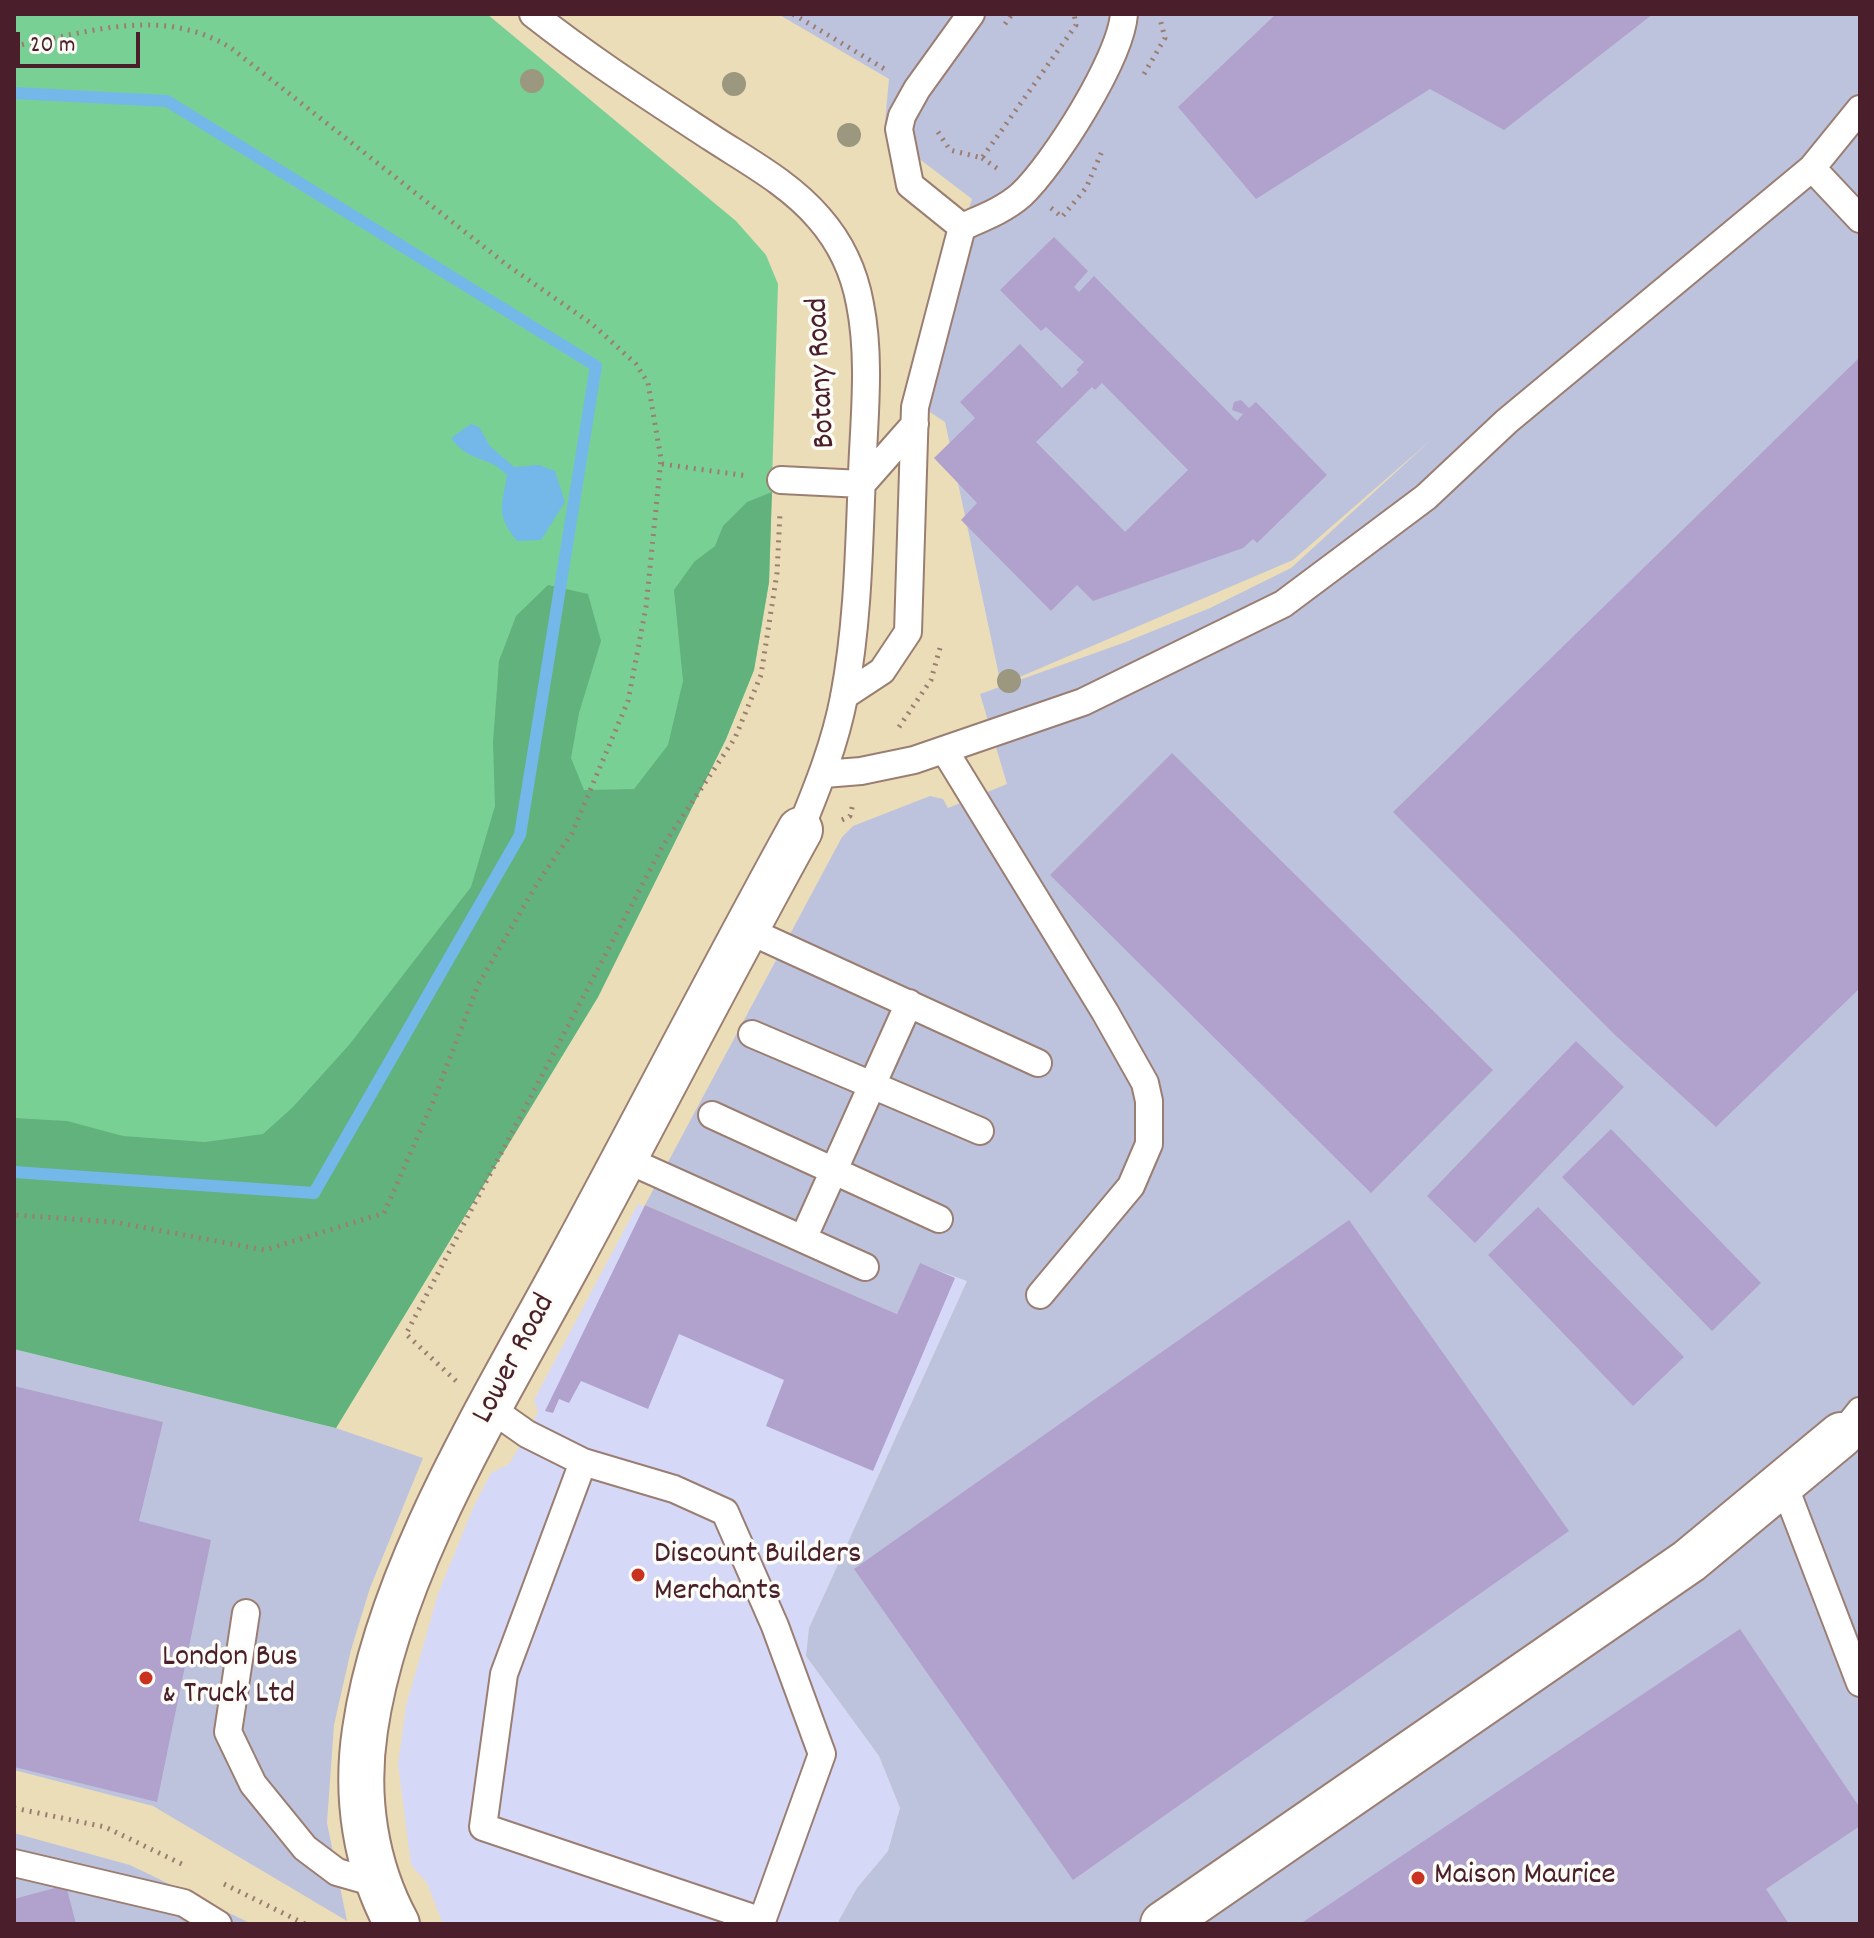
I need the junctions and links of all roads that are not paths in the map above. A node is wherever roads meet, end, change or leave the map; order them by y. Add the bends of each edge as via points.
1 (533, 14) edge
2 (971, 14) edge
3 (1124, 14) edge
4 (1860, 109) edge
5 (1812, 168) junction
6 (1860, 219) edge
7 (962, 227) junction
8 (915, 424) junction
9 (781, 480) road end
10 (862, 484) junction
11 (844, 696) junction
12 (945, 751) junction
13 (824, 774) junction
14 (800, 830) joint
15 (745, 929) junction
16 (909, 1003) junction
17 (752, 1034) dead end
18 (1038, 1063) dead end
19 (875, 1084) junction
20 (712, 1115) dead end
21 (980, 1131) dead end
22 (625, 1159) junction
23 (833, 1171) junction
24 (939, 1219) dead end
25 (803, 1239) junction
26 (865, 1267) dead end
27 (1040, 1295) dead end
28 (490, 1408) junction
29 (1850, 1423) edge
30 (583, 1462) junction
31 (1783, 1482) junction
32 (246, 1613) dead end
33 (1860, 1683) edge
34 (14, 1863) edge
35 (379, 1884) junction
36 (218, 1924) edge
37 (397, 1924) edge
38 (1163, 1924) edge

1 - 10 lane, Botany Road via 786,186 834,238 850,269 862,321
2 - 7 lane via 917,89 899,129 908,179 916,192
3 - 7 lane via 1114,55 1027,189 1008,205
4 - 5 lane
5 - 6 lane
5 - 12 lane via 1507,421 1426,497 1283,604 1083,702
7 - 8 lane
8 - 10 lane
8 - 11 lane via 908,632 882,671
9 - 10 lane
10 - 11 lane, Botany Road via 856,608
11 - 13 lane, Botany Road
12 - 13 lane
12 - 27 lane via 1105,1012 1145,1083 1149,1101 1149,1144 1131,1186
13 - 14 lane, Botany Road
14 - 15 street, Lower Road
15 - 16 lane
15 - 22 street, Lower Road
16 - 18 lane
16 - 19 lane
17 - 19 lane
19 - 21 lane
19 - 23 lane
20 - 23 lane
22 - 25 lane
22 - 28 street, Lower Road
23 - 24 lane
23 - 25 lane
25 - 26 lane
28 - 30 lane
28 - 35 street, Lower Road via 401,1596 370,1704 361,1789
29 - 31 street
30 - 30 lane via 674,1489 725,1512 775,1626 822,1754 762,1921 483,1827 504,1674
31 - 33 lane
31 - 38 street via 1689,1561
32 - 35 lane via 228,1732 253,1784 305,1848 337,1872
34 - 36 lane via 184,1903
35 - 37 street, Lower Road

